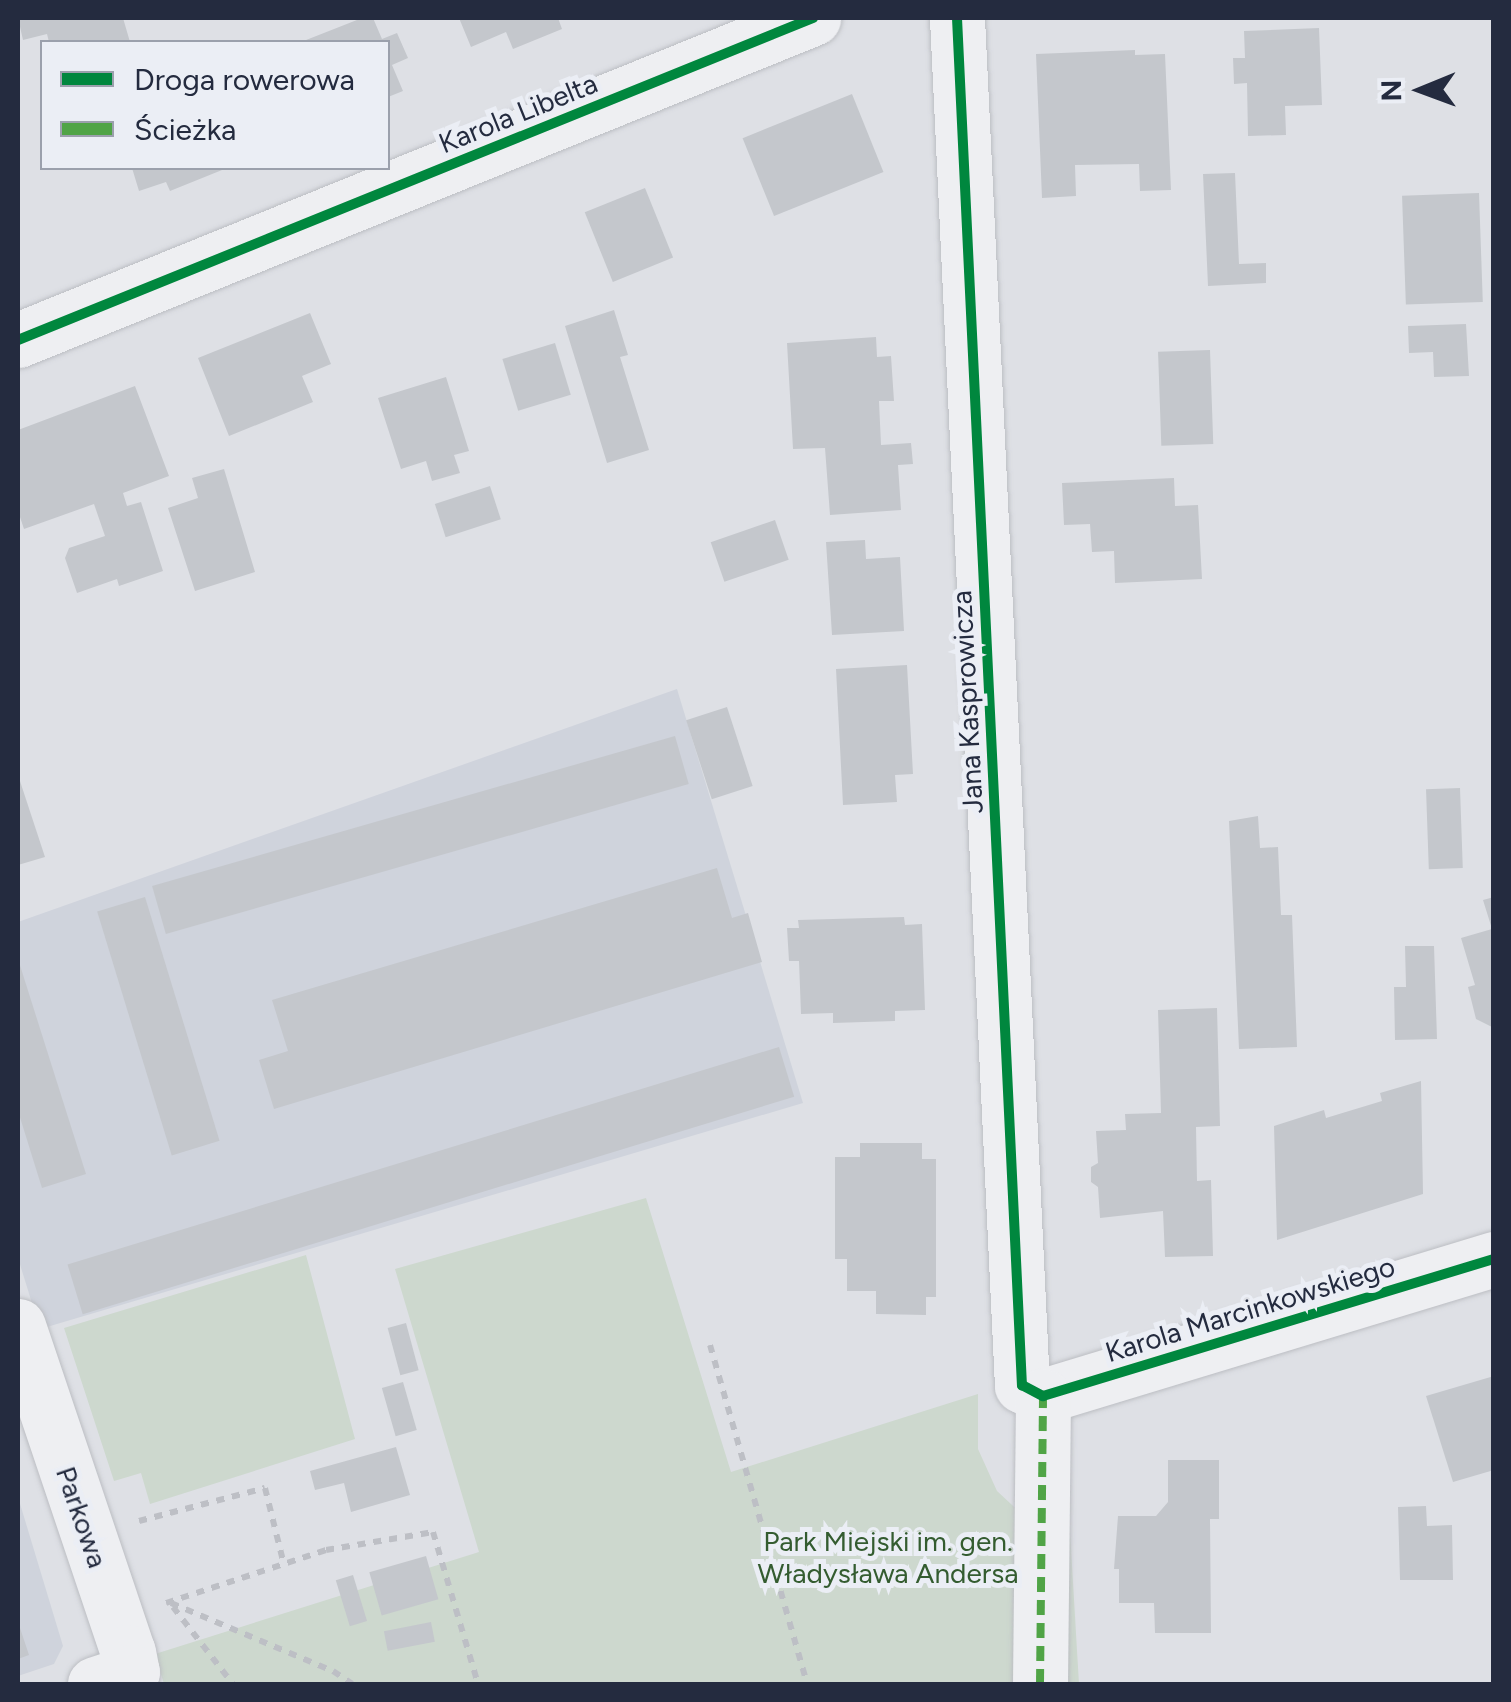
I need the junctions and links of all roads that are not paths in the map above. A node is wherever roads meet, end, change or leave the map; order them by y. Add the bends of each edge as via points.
1 (813, 18) edge
2 (957, 18) edge
3 (18, 340) edge
4 (1494, 1258) edge
5 (18, 1326) edge
6 (1033, 1390) junction
7 (121, 1680) edge
8 (1040, 1684) edge

1 - 3 street, Karola Libelta
2 - 6 street, Jana Kasprowicza
4 - 6 street, Karola Marcinkowskiego
5 - 7 street, Parkowa via 116,1615
6 - 8 street, Jana Kasprowicza

